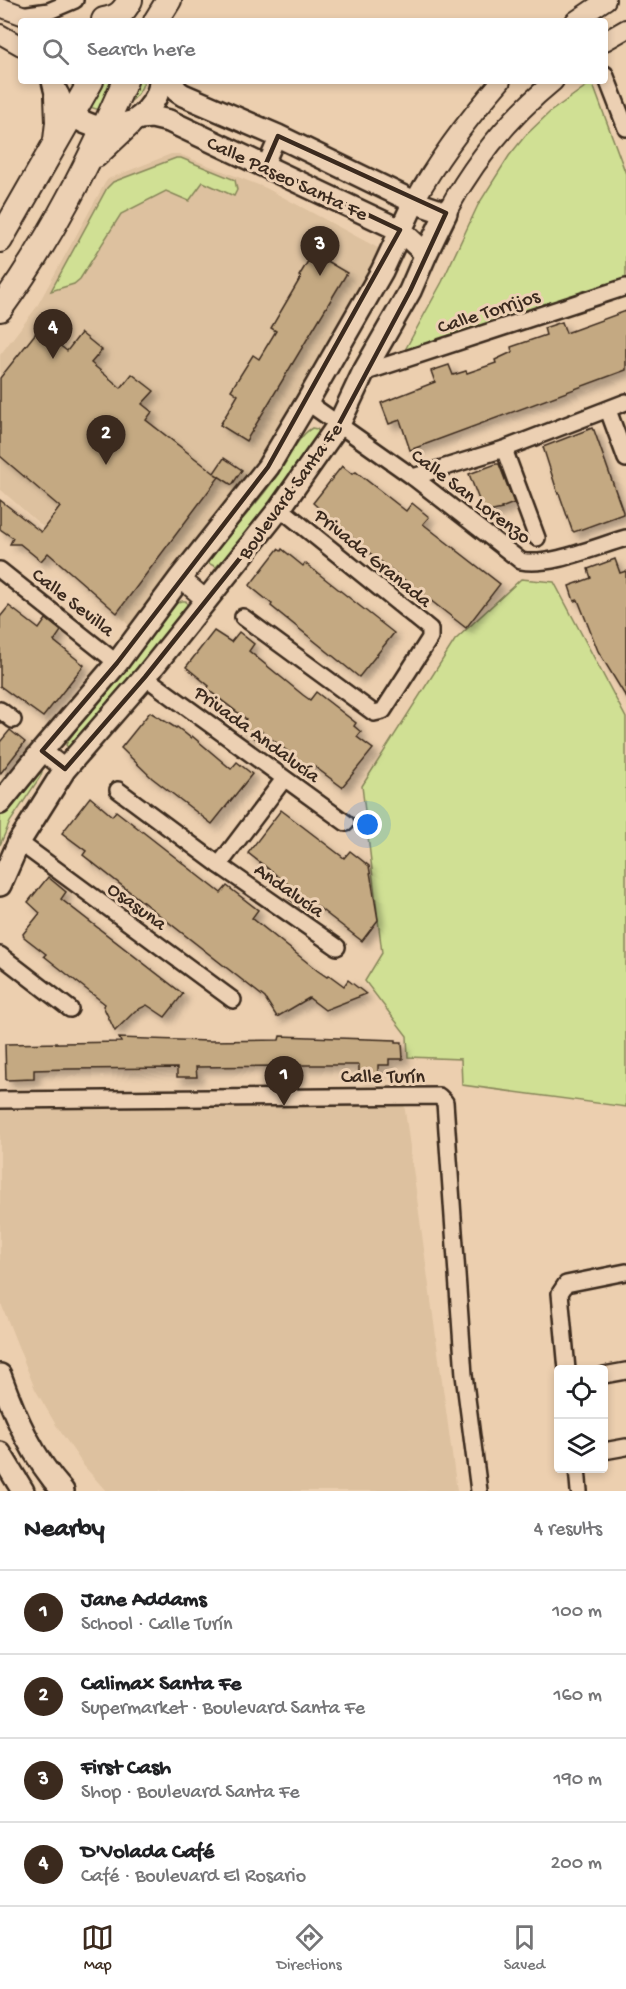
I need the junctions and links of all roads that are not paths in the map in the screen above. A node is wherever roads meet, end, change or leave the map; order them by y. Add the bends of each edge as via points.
1 (75, 0) edge
2 (606, 0) edge
3 (0, 7) edge
4 (29, 18) edge
5 (582, 18) edge
6 (626, 29) edge
7 (0, 34) edge
8 (608, 39) edge
9 (18, 44) edge
10 (608, 82) edge
11 (90, 84) edge
12 (124, 84) edge
13 (159, 84) edge
14 (173, 84) edge
15 (498, 84) edge
16 (550, 84) edge
17 (55, 88) edge
18 (72, 115) junction
19 (135, 121) junction
20 (104, 128) junction
21 (626, 128) edge
22 (278, 136) junction
23 (55, 145) junction
24 (265, 166) junction
25 (85, 168) junction
26 (414, 202) junction
27 (446, 213) junction
28 (400, 230) junction
29 (0, 240) edge
30 (426, 254) junction
31 (626, 288) edge
32 (0, 309) edge
33 (363, 374) junction
34 (307, 402) junction
35 (626, 402) edge
36 (608, 410) junction
37 (339, 424) junction
38 (504, 449) junction
39 (626, 459) edge
40 (413, 477) junction
41 (280, 508) junction
42 (537, 538) dead end
43 (626, 538) edge
44 (1, 573) edge
45 (180, 578) junction
46 (206, 599) junction
47 (243, 617) dead end
48 (117, 663) junction
49 (145, 677) junction
50 (0, 710) edge
51 (13, 720) dead end
52 (42, 751) junction
53 (65, 769) junction
54 (284, 779) junction
55 (118, 790) dead end
56 (0, 803) edge
57 (346, 823) dead end
58 (19, 843) junction
59 (219, 865) junction
60 (0, 885) edge
61 (337, 947) dead end
62 (0, 955) edge
63 (233, 1000) dead end
64 (70, 1009) dead end
65 (0, 1100) edge
66 (626, 1272) edge
67 (567, 1365) edge
68 (626, 1371) edge
69 (608, 1374) edge
70 (0, 1375) edge
71 (626, 1447) edge
72 (608, 1450) edge
73 (0, 1454) edge
74 (577, 1473) edge
75 (23, 1491) edge
76 (63, 1491) edge
77 (479, 1491) edge
78 (579, 1491) edge

1 - 4 street
2 - 5 street
3 - 4 street
6 - 8 street
7 - 9 street
10 - 21 street
11 - 18 main road
12 - 20 main road
13 - 19 main road via 153,103
14 - 22 main road, Calle Paseo Santa Fe via 183,94
15 - 26 street, Boulevard Santa Fe via 429,173
16 - 27 street, Boulevard Santa Fe via 502,133
17 - 18 main road
17 - 23 main road
18 - 20 main road
18 - 23 main road
19 - 20 main road, Calle Paseo Santa Fe
19 - 24 main road, Calle Paseo Santa Fe via 152,117 169,121
19 - 25 main road
20 - 25 main road
22 - 24 street
22 - 26 main road, Calle Paseo Santa Fe
23 - 29 main road
24 - 28 main road, Calle Paseo Santa Fe
25 - 32 main road via 46,242
26 - 27 main road, Calle Paseo Santa Fe
26 - 28 main road, Boulevard Santa Fe
27 - 30 main road, Boulevard Santa Fe
28 - 30 main road, Calle Paseo Santa Fe
28 - 34 main road, Boulevard Santa Fe
30 - 33 main road, Boulevard Santa Fe via 411,291
31 - 33 street, Calle Torrijos
33 - 37 main road, Boulevard Santa Fe
34 - 37 street, Calle San Lorenzo
34 - 45 main road, Boulevard Santa Fe via 254,487
35 - 36 street
36 - 38 street
36 - 39 street
37 - 40 street, Calle San Lorenzo
37 - 41 main road, Boulevard Santa Fe
38 - 40 street
38 - 42 street
40 - 43 street, Calle San Lorenzo via 521,561 548,561
41 - 46 main road, Boulevard Santa Fe
41 - 47 street, Privada Granada via 430,629 430,638 383,711 374,713
44 - 48 street, Calle Sevilla
45 - 46 street
45 - 48 main road, Boulevard Santa Fe
46 - 49 main road, Boulevard Santa Fe
48 - 52 main road, Boulevard Santa Fe
49 - 53 main road, Boulevard Santa Fe
49 - 54 street, Privada Andalucía
50 - 51 street
52 - 53 street
52 - 56 main road, Boulevard Santa Fe
53 - 58 main road, Boulevard Santa Fe
54 - 57 street, Privada Andalucía
54 - 59 street
55 - 59 street, Andalucía
58 - 60 main road, Boulevard Santa Fe
58 - 63 street, Osasuna
59 - 61 street, Andalucía
62 - 64 street
65 - 77 street, Calle Turín via 443,1098 464,1375
66 - 67 street via 566,1284 560,1293
68 - 69 street
70 - 76 main road via 27,1439
71 - 72 street
73 - 75 main road
74 - 78 street

